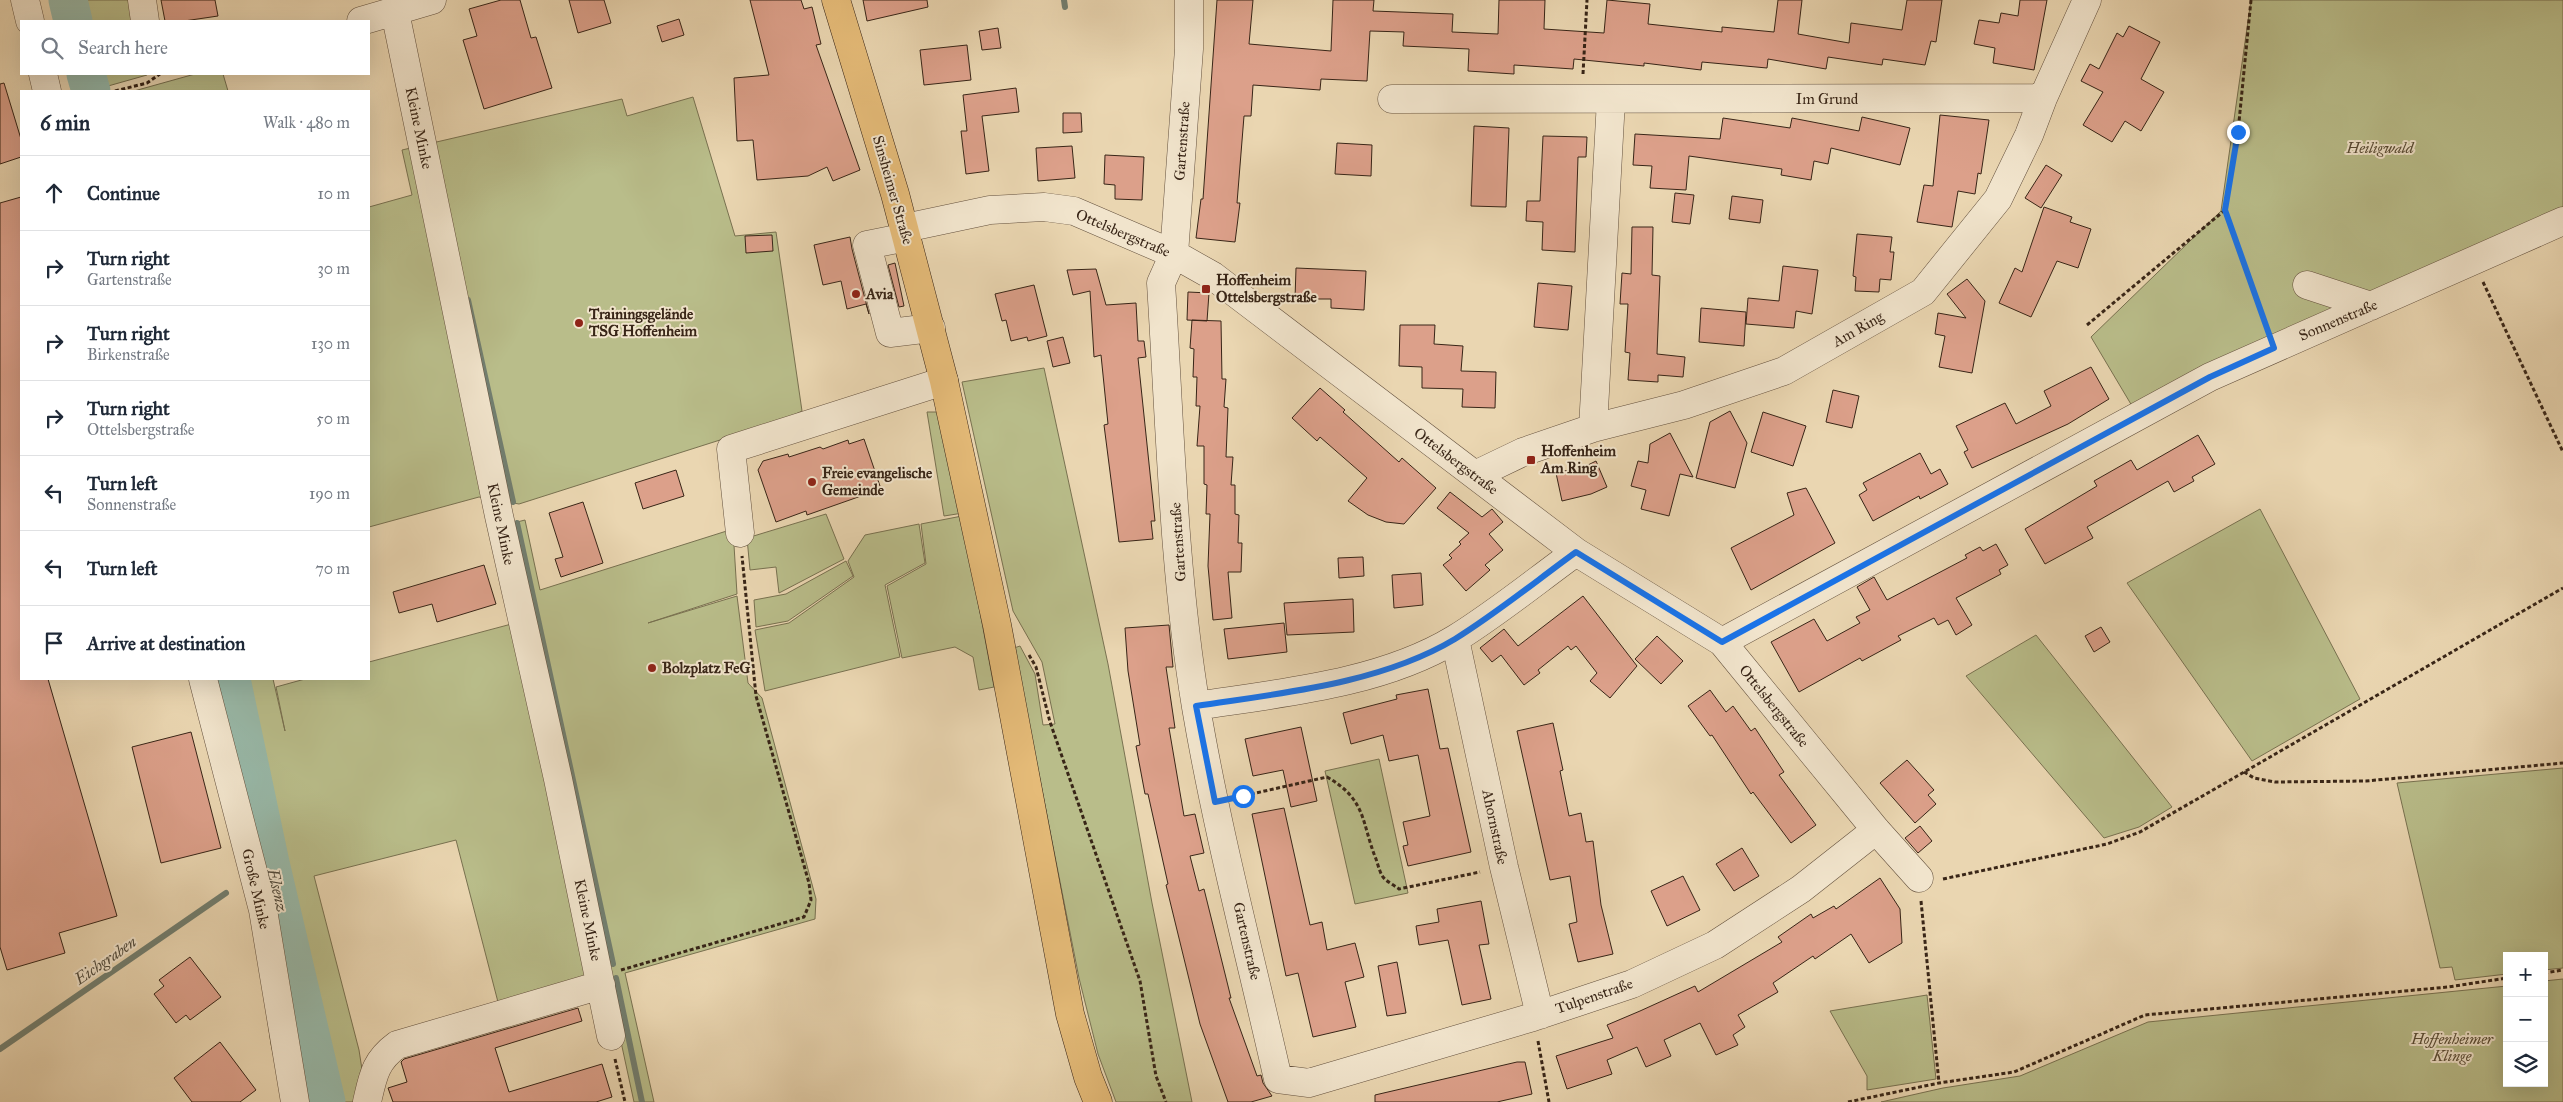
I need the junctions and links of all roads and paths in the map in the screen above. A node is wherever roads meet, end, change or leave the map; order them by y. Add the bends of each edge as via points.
1 (25, 0) edge
2 (142, 0) edge
3 (432, 0) edge
4 (836, 0) edge
5 (1189, 0) edge
6 (1587, 0) edge
7 (2087, 0) edge
8 (2251, 0) edge
9 (395, 12) junction
10 (30, 20) edge
11 (145, 20) edge
12 (365, 20) edge
13 (43, 75) edge
14 (159, 75) edge
15 (47, 90) edge
16 (121, 90) edge
17 (2043, 98) junction
18 (1392, 99) dead end
19 (1582, 100) junction
20 (1611, 100) junction
21 (2225, 210) junction
22 (2563, 222) edge
23 (906, 232) junction
24 (1174, 254) junction
25 (2473, 261) junction
26 (2307, 285) dead end
27 (2371, 306) junction
28 (2087, 325) dead end
29 (931, 328) junction
30 (2274, 348) junction
31 (944, 381) junction
32 (1593, 428) junction
33 (2563, 452) edge
34 (1475, 475) junction
35 (740, 533) joint
36 (1576, 552) junction
37 (2563, 588) edge
38 (1455, 639) junction
39 (1722, 642) junction
40 (1027, 652) dead end
41 (203, 680) edge
42 (1196, 706) junction
43 (2563, 763) edge
44 (2244, 772) junction
45 (1215, 802) junction
46 (1876, 830) junction
47 (1504, 867) junction
48 (1919, 878) junction
49 (2563, 970) edge
50 (2548, 972) edge
51 (2503, 979) edge
52 (600, 980) junction
53 (1536, 1016) junction
54 (610, 1036) joint
55 (1278, 1078) joint
56 (1938, 1083) junction
57 (295, 1102) edge
58 (367, 1102) edge
59 (624, 1102) edge
60 (1098, 1102) edge
61 (1166, 1102) edge
62 (1549, 1102) edge
63 (1848, 1102) edge

1 - 10 street
2 - 11 street
3 - 9 street
4 - 23 main road, Sinsheimer Straße
5 - 24 street, Gartenstraße via 1189,49
6 - 19 path
7 - 17 street, Am Ring
8 - 21 path via 2238,132
9 - 12 street
9 - 52 street, Kleine Minke via 499,516
13 - 15 street
14 - 16 path via 147,83
17 - 20 street, Im Grund
17 - 32 street, Am Ring via 1998,199 1923,292 1784,372 1684,405
18 - 19 street, Im Grund
19 - 20 street, Im Grund
20 - 32 street
21 - 28 path
21 - 30 path
22 - 25 street, Sonnenstraße
23 - 24 street, Ottelsbergstraße via 990,210 1044,207 1074,211
23 - 29 main road, Sinsheimer Straße
23 - 29 street, Ottelsbergstraße via 867,245 890,333
24 - 34 street, Ottelsbergstraße via 1213,276
24 - 42 street, Gartenstraße via 1160,283 1181,586
25 - 27 street, Sonnenstraße
25 - 33 path
26 - 27 street
27 - 30 street, Sonnenstraße
29 - 31 main road, Sinsheimer Straße
30 - 39 street, Sonnenstraße via 2210,377
31 - 35 street via 731,449
31 - 60 main road, Sinsheimer Straße via 997,624 1070,1014
32 - 34 street, Am Ring via 1523,452
34 - 36 street, Ottelsbergstraße
35 - 52 path via 756,696 811,900 804,917
36 - 38 street
36 - 39 street, Ottelsbergstraße
37 - 44 path
38 - 42 street via 1388,670 1315,688
38 - 47 street, Ahornstraße
39 - 46 street, Ottelsbergstraße
40 - 61 path via 1036,667 1050,722 1140,981 1156,1076
41 - 57 street, Große Minke via 263,910
42 - 45 street, Gartenstraße
43 - 44 path via 2366,781 2275,782 2254,778
44 - 48 path via 2140,832 2107,844 1948,880
45 - 47 path via 1327,777 1344,787 1358,806 1383,877 1399,889
45 - 55 street, Gartenstraße
46 - 48 street, Ottelsbergstraße
46 - 53 street, Tulpenstraße via 1801,889 1715,945 1632,984
47 - 53 street, Ahornstraße
48 - 56 path
49 - 50 path
51 - 56 path via 2448,987 2145,1015 2014,1072
52 - 54 street, Kleine Minke
52 - 58 street via 397,1045 383,1056 372,1079
53 - 55 street, Tulpenstraße via 1309,1083
53 - 62 path
54 - 59 path
56 - 63 path

